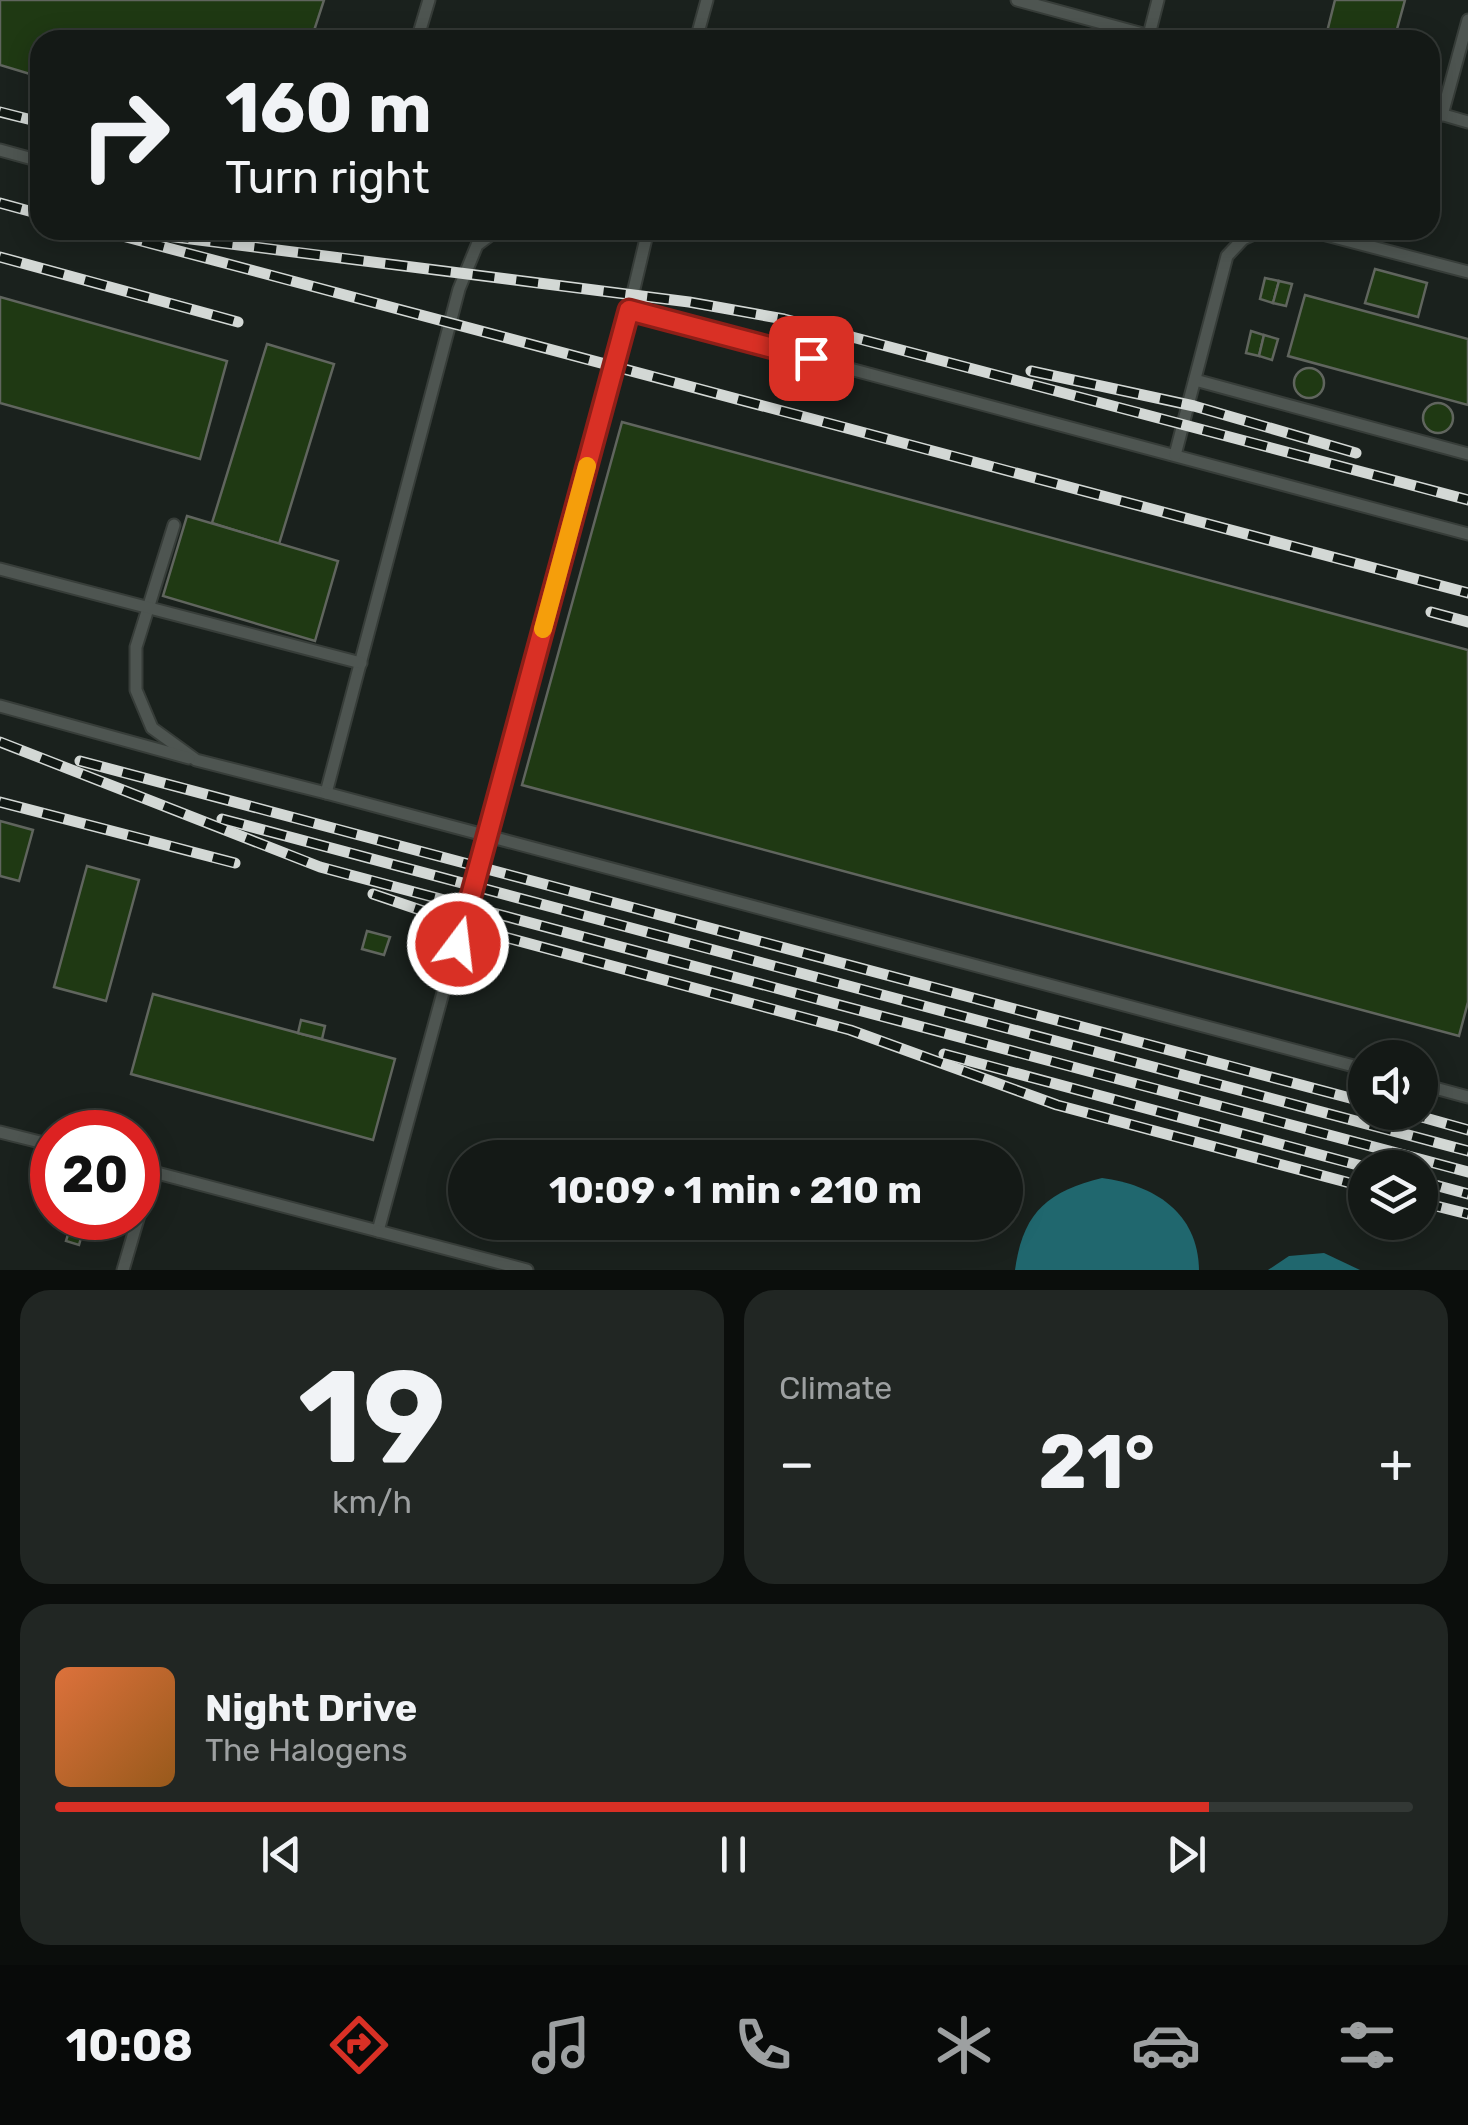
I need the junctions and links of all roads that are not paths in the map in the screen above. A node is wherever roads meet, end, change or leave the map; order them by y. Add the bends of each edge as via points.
1 (430, 0) edge
2 (707, 0) edge
3 (1017, 0) edge
4 (1158, 0) edge
5 (1468, 20) edge
6 (420, 30) edge
7 (699, 30) edge
8 (1126, 30) edge
9 (1150, 30) edge
10 (1440, 101) edge
11 (1440, 114) edge
12 (1468, 122) edge
13 (0, 150) edge
14 (30, 158) edge
15 (483, 240) edge
16 (646, 240) edge
17 (1241, 240) edge
18 (1345, 240) edge
19 (1468, 272) edge
20 (629, 310) junction
21 (1194, 380) junction
22 (1468, 454) edge
23 (1174, 455) junction
24 (174, 525) dead end
25 (1468, 534) edge
26 (0, 569) edge
27 (148, 608) junction
28 (360, 663) junction
29 (0, 706) edge
30 (196, 760) junction
31 (326, 793) junction
32 (488, 836) junction
33 (1348, 1064) edge
34 (1438, 1088) edge
35 (1468, 1096) edge
36 (0, 1132) edge
37 (30, 1140) edge
38 (160, 1173) edge
39 (378, 1231) junction
40 (132, 1240) edge
41 (124, 1270) edge
42 (527, 1270) edge

1 - 6 lane
2 - 7 lane
3 - 8 lane
4 - 9 lane
5 - 10 lane
11 - 12 lane
13 - 14 lane
15 - 28 lane via 459,289
16 - 20 lane
17 - 21 lane via 1227,256
18 - 19 lane
20 - 23 lane
20 - 32 lane
21 - 22 lane
21 - 23 lane
23 - 25 lane
24 - 27 lane
26 - 27 lane
27 - 28 lane
27 - 30 lane via 136,646 136,690 152,728
28 - 31 lane
29 - 30 lane
30 - 31 lane
31 - 32 lane
32 - 33 lane
32 - 39 lane
34 - 35 lane
36 - 37 lane
38 - 39 lane
39 - 42 lane
40 - 41 lane

